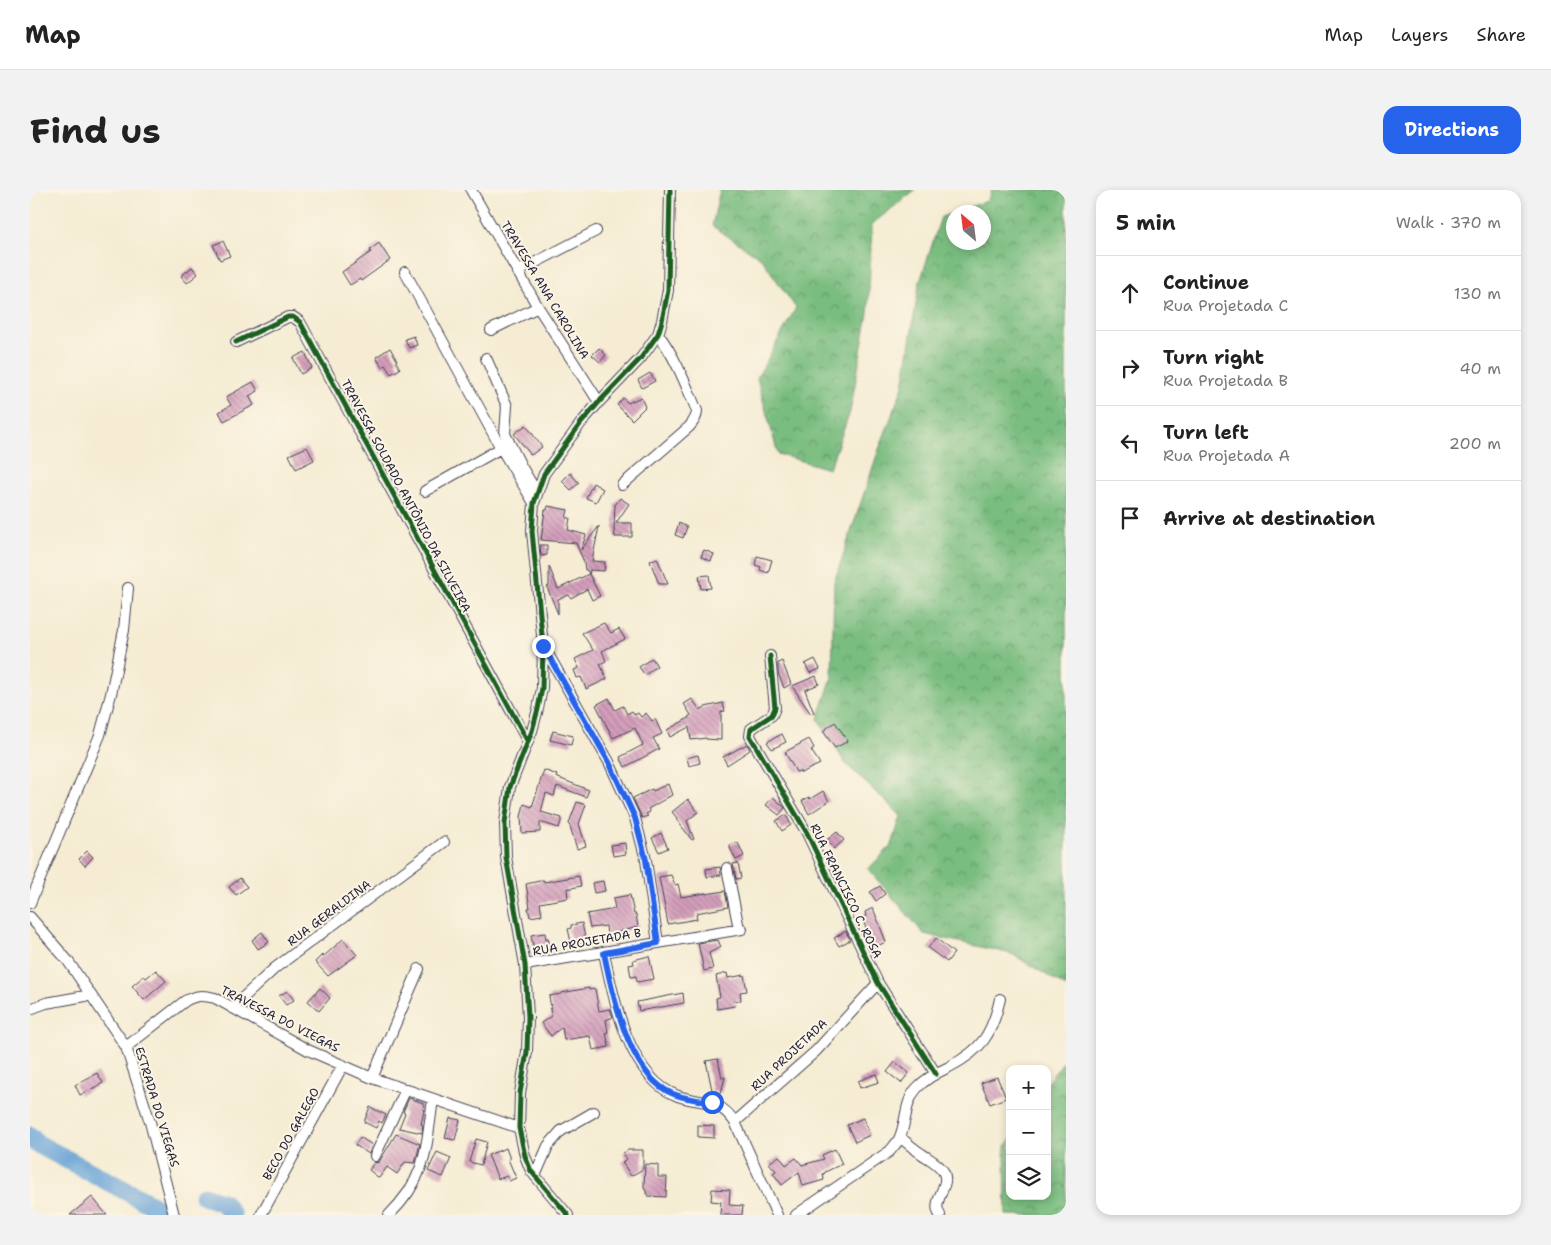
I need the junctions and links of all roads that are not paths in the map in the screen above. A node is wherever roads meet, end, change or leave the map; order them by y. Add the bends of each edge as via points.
1 (471, 190) edge
2 (670, 190) edge
3 (596, 231) dead end
4 (405, 272) dead end
5 (518, 272) junction
6 (538, 307) junction
7 (491, 330) dead end
8 (658, 334) junction
9 (236, 342) dead end
10 (486, 358) dead end
11 (599, 402) junction
12 (501, 448) junction
13 (622, 484) dead end
14 (425, 491) dead end
15 (536, 498) junction
16 (128, 588) dead end
17 (543, 646) junction
18 (770, 656) dead end
19 (528, 742) junction
20 (444, 842) dead end
21 (727, 868) dead end
22 (30, 903) edge
23 (30, 917) edge
24 (658, 943) junction
25 (604, 953) junction
26 (525, 966) junction
27 (419, 969) dead end
28 (878, 983) junction
29 (91, 996) junction
30 (1000, 999) dead end
31 (232, 1008) junction
32 (30, 1009) edge
33 (126, 1047) junction
34 (343, 1065) junction
35 (936, 1074) junction
36 (372, 1078) junction
37 (406, 1089) junction
38 (433, 1099) junction
39 (594, 1112) dead end
40 (735, 1122) junction
41 (519, 1128) junction
42 (900, 1137) junction
43 (375, 1156) dead end
44 (535, 1176) junction
45 (174, 1215) edge
46 (261, 1215) edge
47 (389, 1215) edge
48 (568, 1215) edge
49 (777, 1215) edge
50 (796, 1215) edge
51 (940, 1215) edge

1 - 5 street, TRAVESSA ANA CAROLINA
2 - 8 street via 668,290
3 - 5 street
4 - 12 street
5 - 6 street, TRAVESSA ANA CAROLINA
6 - 7 street
6 - 11 street, TRAVESSA ANA CAROLINA
8 - 11 street via 641,358
8 - 13 street via 697,415 689,427
9 - 19 street, TRAVESSA SOLDADO ANTÔNIO DA SILVEIRA via 288,317 300,322
10 - 15 street via 507,406 505,434
11 - 15 street via 544,474
12 - 14 street
12 - 15 street
15 - 17 street via 532,531
16 - 22 street via 124,630 100,735
17 - 19 street via 542,688
17 - 24 street via 609,762 635,818 646,860
18 - 28 street, RUA FRANCISCO C. ROSA via 774,708 772,715 751,729 750,736 807,833
19 - 26 street via 510,787 505,824 506,857
20 - 31 street, RUA GERALDINA via 275,968
21 - 24 street, RUA PROJETADA B via 741,929
23 - 29 street, ESTRADA DO VIEGAS via 68,961
24 - 25 street, RUA PROJETADA B
25 - 26 street, RUA PROJETADA B
25 - 40 street via 620,1020 639,1061 652,1079 679,1096 720,1106
26 - 41 street via 528,1026
27 - 36 street
28 - 35 street, RUA FRANCISCO C. ROSA
28 - 40 street, RUA PROJETADA via 816,1051
29 - 32 street via 46,1003
29 - 33 street, ESTRADA DO VIEGAS
30 - 35 street via 995,1019 979,1047
31 - 33 street, TRAVESSA DO VIEGAS via 214,998 194,996
31 - 34 street, TRAVESSA DO VIEGAS via 308,1050
33 - 45 street, ESTRADA DO VIEGAS
34 - 36 street, TRAVESSA DO VIEGAS
34 - 46 street, BECO DO GALEGO
35 - 42 street via 917,1088 911,1097
36 - 37 street, TRAVESSA DO VIEGAS
37 - 38 street, TRAVESSA DO VIEGAS
37 - 43 street
38 - 41 street, TRAVESSA DO VIEGAS
38 - 47 street via 418,1178
39 - 44 street via 561,1131 548,1146
40 - 49 street
41 - 44 street via 525,1156
42 - 50 street via 890,1152
42 - 51 street via 944,1172 943,1189 937,1204
44 - 48 street

